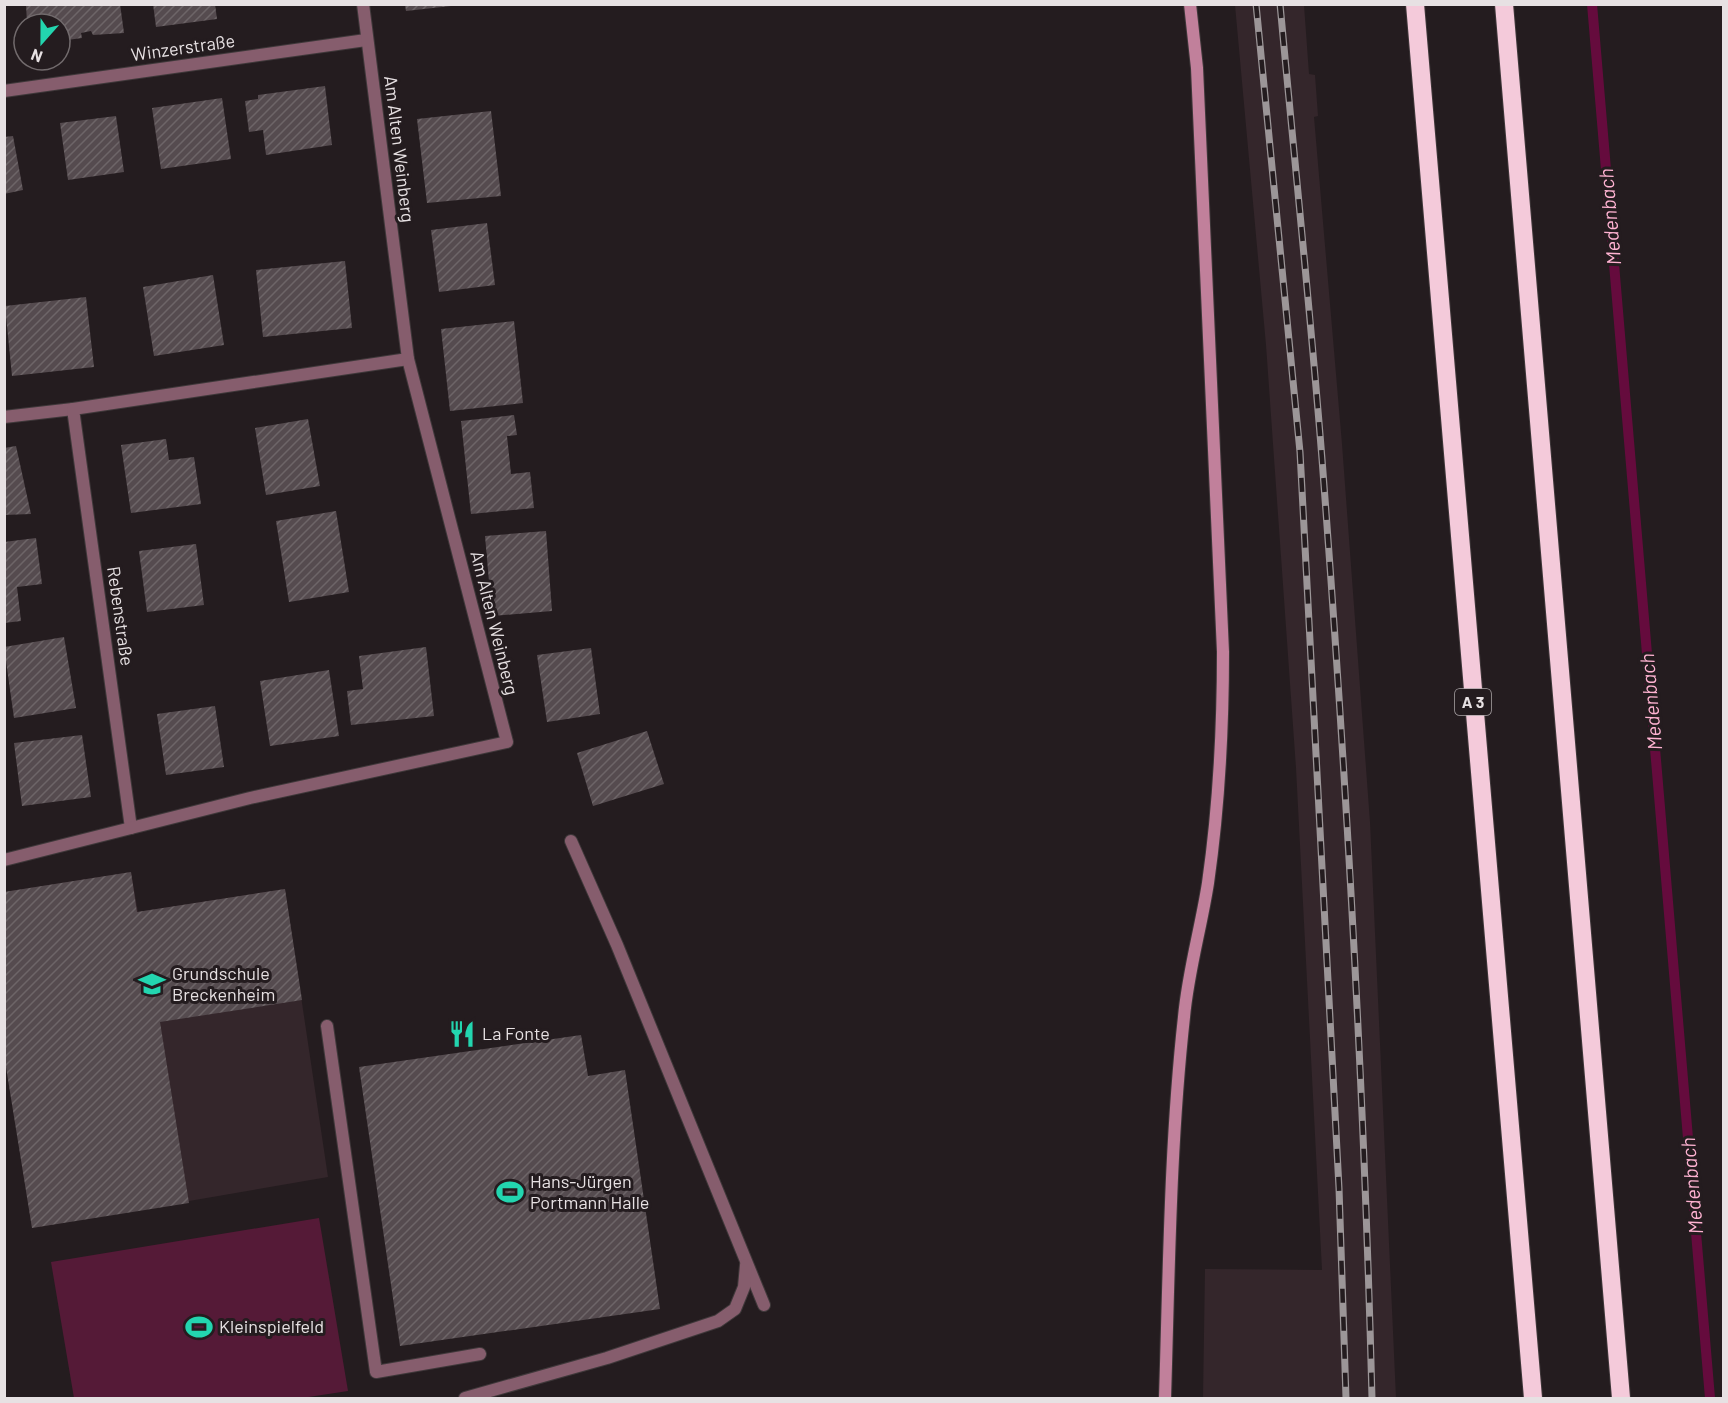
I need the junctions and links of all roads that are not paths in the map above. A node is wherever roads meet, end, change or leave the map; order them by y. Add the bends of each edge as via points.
1 (363, 4) edge
2 (1190, 4) edge
3 (1414, 4) edge
4 (1504, 4) edge
5 (366, 40) junction
6 (4, 91) edge
7 (408, 359) junction
8 (73, 409) junction
9 (4, 417) edge
10 (130, 828) junction
11 (571, 841) dead end
12 (4, 860) edge
13 (327, 1026) dead end
14 (747, 1263) junction
15 (764, 1305) dead end
16 (480, 1354) dead end
17 (465, 1398) edge
18 (1165, 1398) edge
19 (1533, 1398) edge
20 (1621, 1398) edge

1 - 5 street, Am Alten Weinberg
2 - 18 main road via 1198,92 1224,730 1219,802 1184,1014 1175,1103
3 - 19 highway, A 3
4 - 20 highway
5 - 6 street, Winzerstraße
5 - 7 street, Am Alten Weinberg
7 - 8 street
7 - 10 street, Am Alten Weinberg via 507,742
8 - 9 street
8 - 10 street, Rebenstraße
10 - 12 street, Am Alten Weinberg
11 - 14 street
13 - 16 street via 376,1372
14 - 15 street
14 - 17 street via 744,1287 735,1309 718,1321 608,1358

